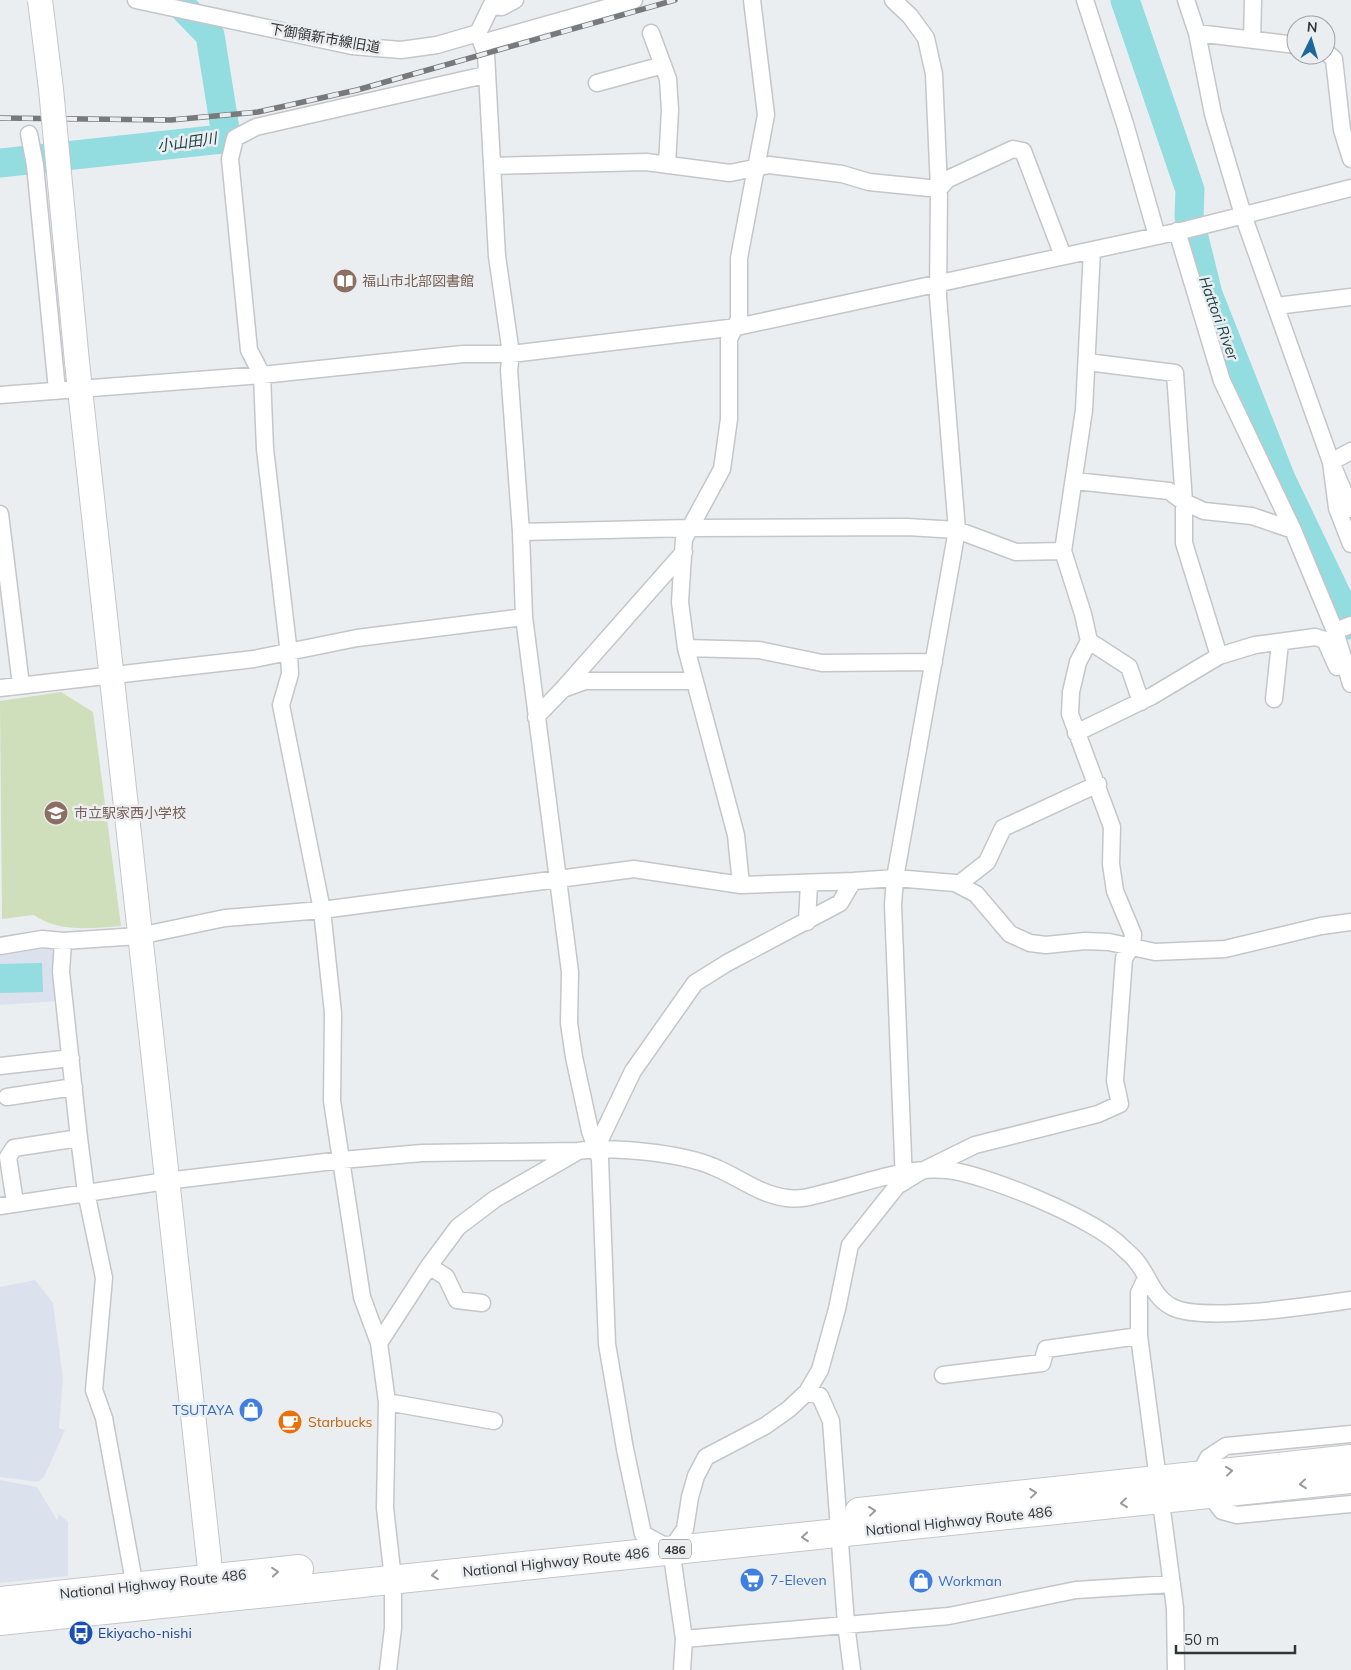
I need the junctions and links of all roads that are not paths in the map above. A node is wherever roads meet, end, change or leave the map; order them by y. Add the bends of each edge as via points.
1 (40, 0) edge
2 (136, 0) edge
3 (515, 0) edge
4 (634, 0) edge
5 (752, 0) edge
6 (893, 0) edge
7 (1085, 0) edge
8 (1186, 0) edge
9 (1253, 0) edge
10 (492, 3) edge
11 (184, 5) edge
12 (651, 33) dead end
13 (1197, 33) junction
14 (480, 38) junction
15 (1252, 40) junction
16 (1286, 44) edge
17 (663, 65) junction
18 (1335, 65) edge
19 (485, 75) junction
20 (597, 83) dead end
21 (31, 141) dead end
22 (1351, 159) edge
23 (667, 165) junction
24 (492, 166) junction
25 (756, 168) junction
26 (1351, 188) edge
27 (939, 189) junction
28 (1243, 215) junction
29 (1177, 231) junction
30 (1157, 236) junction
31 (1092, 250) junction
32 (1063, 256) junction
33 (940, 282) junction
34 (1351, 296) edge
35 (1276, 306) junction
36 (737, 328) junction
37 (511, 354) junction
38 (1088, 362) junction
39 (262, 375) junction
40 (81, 388) junction
41 (57, 390) junction
42 (0, 395) edge
43 (1351, 451) edge
44 (1331, 462) junction
45 (1075, 481) junction
46 (1184, 502) junction
47 (1351, 509) edge
48 (0, 514) edge
49 (689, 528) junction
50 (957, 530) junction
51 (1293, 530) junction
52 (521, 532) junction
53 (1351, 544) edge
54 (1063, 551) junction
55 (684, 552) junction
56 (524, 617) junction
57 (1351, 625) edge
58 (1335, 631) junction
59 (1089, 641) junction
60 (1280, 642) junction
61 (686, 648) junction
62 (289, 654) junction
63 (1219, 656) junction
64 (934, 662) junction
65 (112, 676) junction
66 (695, 681) junction
67 (1350, 681) edge
68 (21, 685) junction
69 (0, 688) edge
70 (563, 689) junction
71 (1274, 699) dead end
72 (1140, 702) junction
73 (536, 717) junction
74 (1076, 733) junction
75 (1098, 784) junction
76 (558, 878) junction
77 (895, 878) junction
78 (853, 882) junction
79 (809, 883) junction
80 (741, 885) junction
81 (961, 885) junction
82 (322, 910) junction
83 (807, 922) junction
84 (1351, 922) edge
85 (139, 936) junction
86 (63, 941) junction
87 (0, 946) edge
88 (1132, 946) junction
89 (71, 1058) junction
90 (0, 1066) edge
91 (74, 1087) junction
92 (7, 1097) dead end
93 (79, 1138) junction
94 (596, 1148) junction
95 (578, 1151) junction
96 (342, 1160) junction
97 (944, 1166) junction
98 (903, 1177) junction
99 (166, 1181) junction
100 (86, 1192) junction
101 (8, 1205) edge
102 (429, 1266) junction
103 (1146, 1278) junction
104 (1351, 1300) edge
105 (482, 1303) dead end
106 (1139, 1336) junction
107 (379, 1344) junction
108 (943, 1375) dead end
109 (807, 1392) junction
110 (387, 1402) junction
111 (494, 1421) dead end
112 (1351, 1434) edge
113 (1351, 1459) edge
114 (1351, 1479) edge
115 (1205, 1484) junction
116 (1160, 1489) junction
117 (1351, 1504) edge
118 (838, 1524) junction
119 (643, 1534) junction
120 (678, 1539) junction
121 (392, 1570) junction
122 (1172, 1584) junction
123 (135, 1587) junction
124 (212, 1587) junction
125 (0, 1601) edge
126 (0, 1621) edge
127 (846, 1624) junction
128 (684, 1639) junction
129 (388, 1670) edge
130 (682, 1670) edge
131 (852, 1670) edge
132 (1176, 1670) edge

1 - 40 street, bridge
2 - 11 street, 下御領新市線旧道
3 - 10 street via 502,8
4 - 14 street, 下御領新市線旧道
5 - 25 street via 766,115
6 - 27 street via 926,38 934,74
7 - 30 street
8 - 13 street
9 - 15 street
10 - 14 street
11 - 14 street, 下御領新市線旧道 via 352,46 401,50
12 - 17 street
13 - 15 street
13 - 28 street via 1213,114
14 - 19 street via 486,54
15 - 16 street
17 - 20 street
17 - 23 street via 668,79 670,110
18 - 22 street via 1342,130
19 - 24 street
19 - 39 street via 256,127 235,138 230,159 249,350
21 - 41 street
23 - 24 street via 646,162
23 - 25 street via 730,173
24 - 37 street via 497,256
25 - 27 street via 769,165 842,174 869,182
25 - 36 street via 739,258
26 - 28 street
27 - 32 street via 948,179 1013,149 1022,151
27 - 33 street
28 - 29 street
28 - 35 street
29 - 30 street
29 - 51 street via 1222,381
30 - 31 street
31 - 32 street
31 - 38 street
32 - 33 street
33 - 36 street
33 - 50 street via 938,298
34 - 35 street
35 - 44 street
36 - 37 street
36 - 49 street via 729,339 729,419 722,469
37 - 39 street via 464,354
37 - 52 street via 509,370
38 - 45 street
38 - 46 street via 1175,373
39 - 40 street
39 - 62 street via 265,449
40 - 41 street
40 - 65 street
41 - 42 street
43 - 44 street
44 - 47 street
44 - 53 street via 1337,508
45 - 46 street via 1169,491
45 - 54 street
46 - 51 street via 1204,511 1252,516
46 - 63 street via 1184,542
48 - 68 street
49 - 50 street via 907,527
49 - 52 street
49 - 55 street via 684,539
50 - 54 street via 1016,552
50 - 64 street
51 - 58 street
52 - 56 street
54 - 59 street
55 - 61 street via 680,602
55 - 70 street
56 - 62 street via 357,638
56 - 73 street
57 - 58 street
58 - 67 street
59 - 72 street via 1129,668
59 - 74 street via 1078,662 1071,692 1070,714
60 - 63 street via 1254,645
60 - 67 street via 1315,637 1325,640 1341,676
60 - 71 street
61 - 64 street via 759,650 822,663
61 - 66 street
62 - 65 street
62 - 82 street via 290,674 281,705
63 - 72 street
64 - 77 street
65 - 68 street
65 - 85 street
66 - 70 street via 585,681
66 - 80 street via 736,835
68 - 69 street
70 - 73 street
72 - 74 street
73 - 76 street
74 - 75 street
75 - 81 street via 1003,828 987,862
75 - 88 street via 1112,827 1115,891 1133,934
76 - 80 street via 634,869
76 - 82 street
76 - 94 street via 570,972 569,1023
77 - 78 street
77 - 81 street
77 - 98 street via 893,905
78 - 79 street
78 - 83 street via 840,903
79 - 80 street
79 - 83 street
81 - 88 street via 976,894 1010,934 1030,943 1046,945 1085,941
82 - 85 street via 225,918
82 - 96 street via 333,1013 332,1101
83 - 94 street via 695,983 633,1071
84 - 88 street via 1225,949 1155,952
85 - 86 street
85 - 99 street
86 - 87 street via 42,939
86 - 89 street via 61,972
88 - 97 street via 1124,958 1115,1081 1120,1104 1098,1114 975,1145
89 - 90 street
89 - 91 street
91 - 92 street
91 - 93 street
93 - 100 street
93 - 101 street via 14,1148 8,1157
94 - 95 street
94 - 98 street via 683,1157 714,1166 767,1194 788,1199
94 - 119 street via 600,1159 607,1344
95 - 96 street via 422,1153
95 - 102 street via 495,1199 458,1227
96 - 99 street
96 - 107 street via 362,1297
97 - 98 street
97 - 103 street via 1001,1185 1105,1233 1138,1262
98 - 109 street via 850,1245 820,1370
99 - 100 street
99 - 124 street
100 - 101 street
100 - 123 street via 104,1278 94,1390 104,1418
102 - 105 street via 446,1277 457,1300
102 - 107 street
103 - 104 street via 1153,1291 1172,1307 1190,1312 1248,1312
103 - 106 street via 1138,1293
106 - 108 street via 1046,1349 1042,1363
106 - 116 street
107 - 110 street
109 - 118 street via 820,1396 831,1421
109 - 120 street via 764,1426 706,1457 692,1490
110 - 111 street
110 - 121 street via 385,1508
112 - 115 street via 1226,1446 1208,1458
115 -> 113 highway, National Highway Route 486 / 486
114 -> 115 highway, National Highway Route 486 / 486
115 - 116 highway, National Highway Route 486 / 486
115 - 117 street via 1222,1512 1237,1515
116 - 118 highway, National Highway Route 486 / 486
116 - 122 street
118 - 120 highway, National Highway Route 486 / 486
118 - 127 street
119 - 120 highway, National Highway Route 486 / 486
119 - 121 highway, National Highway Route 486 / 486
120 -> 121 highway, National Highway Route 486 / 486
120 - 128 street
121 - 124 highway, National Highway Route 486 / 486
121 - 129 street via 393,1628
122 - 127 street via 1076,1590 949,1616
122 - 132 street
123 - 124 highway, National Highway Route 486 / 486
123 - 125 highway, National Highway Route 486 / 486
124 - 126 highway, National Highway Route 486 / 486
127 - 128 street
127 - 131 street
128 - 130 street

